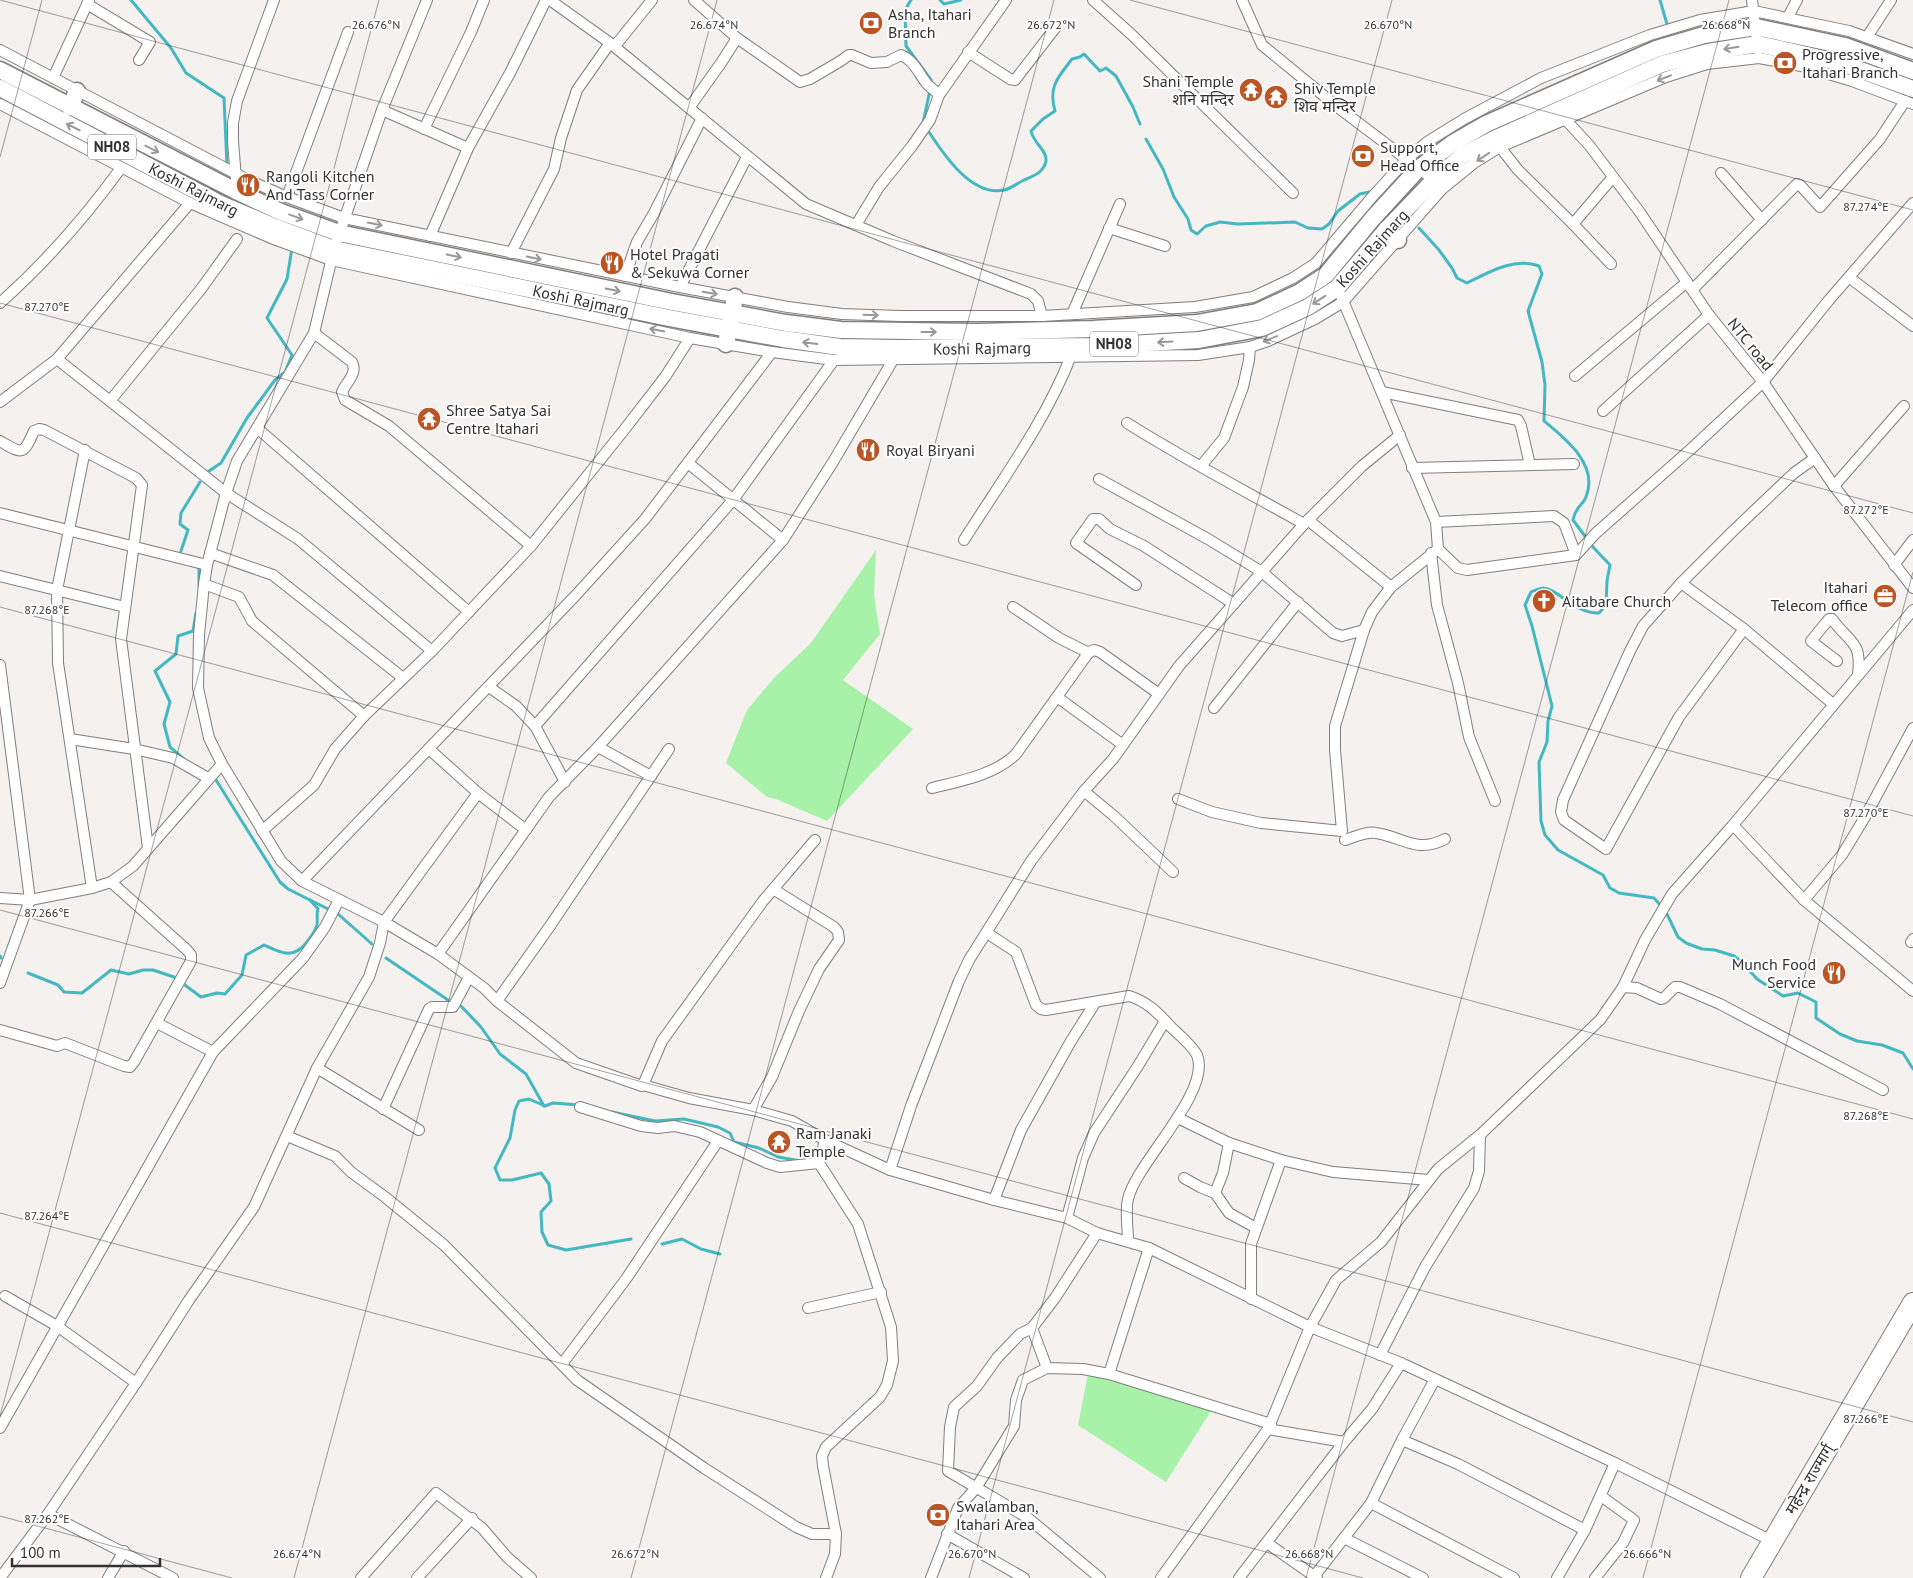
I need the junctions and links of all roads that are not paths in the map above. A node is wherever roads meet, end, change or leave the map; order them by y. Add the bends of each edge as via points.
1 (274, 0) edge
2 (427, 0) edge
3 (484, 0) edge
4 (548, 0) edge
5 (652, 0) edge
6 (694, 0) edge
7 (1006, 0) edge
8 (1093, 0) edge
9 (1242, 0) edge
10 (1752, 0) edge
11 (1797, 0) edge
12 (1891, 0) edge
13 (88, 2) edge
14 (1788, 17) junction
15 (1755, 19) junction
16 (1056, 27) dead end
17 (348, 32) dead end
18 (1867, 37) junction
19 (737, 38) junction
20 (612, 45) junction
21 (0, 50) edge
22 (1758, 51) junction
23 (968, 52) junction
24 (1913, 54) edge
25 (21, 60) junction
26 (139, 60) dead end
27 (1913, 71) edge
28 (53, 78) junction
29 (3, 88) edge
30 (934, 90) junction
31 (77, 91) junction
32 (1910, 98) edge
33 (70, 107) junction
34 (689, 108) junction
35 (382, 110) junction
36 (702, 118) junction
37 (1565, 119) junction
38 (424, 129) junction
39 (1500, 147) junction
40 (468, 148) junction
41 (747, 156) junction
42 (1412, 165) junction
43 (121, 168) junction
44 (1720, 173) dead end
45 (1613, 177) junction
46 (231, 180) junction
47 (1434, 180) junction
48 (166, 184) junction
49 (1293, 193) dead end
50 (287, 197) junction
51 (1913, 203) edge
52 (190, 204) junction
53 (1120, 204) dead end
54 (227, 214) junction
55 (1762, 220) junction
56 (1573, 224) junction
57 (342, 225) junction
58 (856, 225) junction
59 (1109, 228) junction
60 (1393, 234) junction
61 (430, 236) junction
62 (237, 239) dead end
63 (1165, 246) dead end
64 (511, 253) junction
65 (332, 255) junction
66 (1611, 264) dead end
67 (1321, 269) junction
68 (625, 276) junction
69 (1850, 278) junction
70 (1690, 286) junction
71 (680, 287) junction
72 (1340, 295) junction
73 (0, 303) edge
74 (733, 305) junction
75 (1072, 314) junction
76 (1709, 315) junction
77 (1042, 316) junction
78 (977, 324) junction
79 (1913, 326) edge
80 (314, 333) junction
81 (727, 337) junction
82 (690, 338) junction
83 (1250, 347) junction
84 (1070, 351) junction
85 (772, 352) junction
86 (976, 353) junction
87 (57, 359) junction
88 (834, 360) junction
89 (893, 360) junction
90 (1575, 376) dead end
91 (1763, 382) junction
92 (1382, 392) junction
93 (110, 401) junction
94 (0, 402) edge
95 (1904, 406) dead end
96 (1603, 411) dead end
97 (1127, 423) dead end
98 (257, 428) junction
99 (1400, 435) junction
100 (0, 441) edge
101 (85, 450) junction
102 (1815, 458) junction
103 (688, 463) junction
104 (1574, 464) dead end
105 (1530, 465) junction
106 (1201, 466) junction
107 (1412, 468) junction
108 (1099, 479) dead end
109 (1834, 486) junction
110 (226, 493) junction
111 (733, 500) junction
112 (0, 513) edge
113 (1306, 522) junction
114 (1436, 522) junction
115 (68, 530) junction
116 (783, 540) junction
117 (964, 540) dead end
118 (1913, 540) edge
119 (134, 546) junction
120 (531, 546) junction
121 (1434, 551) junction
122 (1579, 552) junction
123 (210, 553) junction
124 (207, 565) junction
125 (1894, 565) junction
126 (1262, 572) junction
127 (0, 576) edge
128 (1681, 583) junction
129 (204, 584) junction
130 (1136, 585) dead end
131 (1391, 587) junction
132 (1913, 588) edge
133 (56, 590) junction
134 (1298, 602) junction
135 (1234, 604) junction
136 (125, 607) junction
137 (1012, 607) dead end
138 (1913, 610) edge
139 (469, 612) junction
140 (1744, 629) junction
141 (1364, 630) junction
142 (432, 651) junction
143 (1089, 653) junction
144 (1838, 661) dead end
145 (0, 665) edge
146 (1858, 676) junction
147 (402, 678) junction
148 (489, 687) junction
149 (1159, 694) junction
150 (1057, 698) junction
151 (1833, 704) junction
152 (1214, 708) dead end
153 (364, 716) junction
154 (535, 726) junction
155 (1913, 728) edge
156 (70, 739) junction
157 (1123, 745) junction
158 (598, 747) junction
159 (134, 749) junction
160 (429, 749) junction
161 (669, 749) dead end
162 (222, 764) junction
163 (651, 776) junction
164 (208, 778) junction
165 (565, 782) junction
166 (932, 788) dead end
167 (1084, 791) junction
168 (478, 793) junction
169 (1178, 799) dead end
170 (1495, 801) dead end
171 (1733, 825) junction
172 (526, 830) junction
173 (262, 831) junction
174 (1445, 839) dead end
175 (815, 840) dead end
176 (1345, 840) dead end
177 (148, 848) junction
178 (1173, 872) dead end
179 (302, 881) junction
180 (112, 882) junction
181 (92, 888) junction
182 (773, 889) junction
183 (0, 898) edge
184 (30, 900) junction
185 (339, 900) junction
186 (1804, 900) junction
187 (384, 922) junction
188 (987, 934) junction
189 (438, 954) junction
190 (469, 977) junction
191 (0, 983) edge
192 (1623, 987) junction
193 (1913, 991) edge
194 (497, 1001) junction
195 (1095, 1003) junction
196 (1165, 1021) junction
197 (157, 1023) junction
198 (0, 1030) edge
199 (213, 1052) junction
200 (317, 1068) junction
201 (644, 1085) junction
202 (1883, 1090) dead end
203 (580, 1107) dead end
204 (383, 1108) junction
205 (753, 1110) junction
206 (1178, 1118) junction
207 (419, 1130) dead end
208 (1480, 1135) junction
209 (287, 1136) junction
210 (825, 1140) junction
211 (718, 1141) junction
212 (1229, 1144) junction
213 (1281, 1160) junction
214 (819, 1163) junction
215 (890, 1170) junction
216 (1184, 1178) dead end
217 (1429, 1180) junction
218 (1215, 1193) junction
219 (994, 1200) junction
220 (1067, 1218) junction
221 (1256, 1228) junction
222 (1097, 1232) junction
223 (1128, 1241) junction
224 (1149, 1248) junction
225 (881, 1292) junction
226 (5, 1296) dead end
227 (1251, 1299) junction
228 (1913, 1303) edge
229 (808, 1308) dead end
230 (57, 1326) junction
231 (1310, 1327) junction
232 (1032, 1328) junction
233 (1380, 1355) junction
234 (1401, 1363) junction
235 (562, 1364) junction
236 (1047, 1368) junction
237 (1109, 1374) junction
238 (1434, 1379) junction
239 (136, 1383) junction
240 (1269, 1427) junction
241 (0, 1428) edge
242 (1402, 1440) junction
243 (1344, 1442) junction
244 (1615, 1463) junction
245 (976, 1488) junction
246 (1601, 1496) junction
247 (1371, 1503) junction
248 (48, 1514) junction
249 (472, 1518) junction
250 (1585, 1530) junction
251 (836, 1534) junction
252 (947, 1534) junction
253 (1344, 1538) junction
254 (1772, 1541) junction
255 (1267, 1543) junction
256 (124, 1551) junction
257 (0, 1578) edge
258 (108, 1578) edge
259 (173, 1578) edge
260 (361, 1578) edge
261 (417, 1578) edge
262 (532, 1578) edge
263 (826, 1578) edge
264 (931, 1578) edge
265 (1024, 1578) edge
266 (1100, 1578) edge
267 (1161, 1578) edge
268 (1239, 1578) edge
269 (1315, 1578) edge
270 (1423, 1578) edge
271 (1514, 1578) edge
272 (1557, 1578) edge
273 (1595, 1578) edge
274 (1751, 1578) edge

1 - 46 street via 237,101
2 - 35 street
3 - 38 street
4 - 20 street
4 - 40 street
5 - 20 street
6 - 19 street
7 - 23 street
8 - 49 street
9 - 42 street via 1262,46
10 - 15 street
11 - 14 street
12 - 18 street
13 - 26 street via 150,42
13 - 28 street
14 - 15 street
14 - 18 street
15 - 22 street
15 - 27 main road, Koshi Rajmarg / NH08
15 - 42 main road, Koshi Rajmarg / NH08 via 1656,49 1486,124
16 - 23 street via 1015,80
17 - 50 street
18 - 24 street
19 - 30 street via 797,81 810,79 848,55 871,63 887,62 901,54 911,61
19 - 34 street
20 - 34 street
20 - 64 street via 577,90 554,169
21 - 25 street
22 - 32 main road, Koshi Rajmarg / NH08 via 1841,63
22 -> 37 street via 1674,74
22 -> 47 main road, Koshi Rajmarg / NH08 via 1708,52 1662,64 1480,146
23 - 30 street
25 - 28 street
25 - 29 street
28 - 31 street
29 - 33 main road, Koshi Rajmarg / NH08
29 - 43 street
48 -> 29 main road, Koshi Rajmarg / NH08
30 - 58 street via 930,120 879,188
31 - 33 main road
31 - 46 street
32 - 55 street via 1880,139 1820,207 1797,184
33 -> 46 main road, Koshi Rajmarg / NH08
34 - 36 street
35 - 38 street
35 - 57 street
36 - 41 street
36 - 68 street via 637,242
37 - 39 street
37 - 45 street, NTC road
38 - 40 street
39 - 56 street via 1518,170
39 -> 60 street via 1442,189
40 - 61 street
41 - 58 street via 806,204
41 - 71 street
42 - 47 street
42 - 67 main road, Koshi Rajmarg / NH08 via 1372,218
43 - 48 street
43 - 73 street via 55,248
44 - 55 street
45 - 56 street
45 - 70 street, NTC road
46 - 50 street
46 -> 57 main road, Koshi Rajmarg / NH08 via 281,212
47 - 60 main road, Koshi Rajmarg / NH08
48 - 52 street
48 - 54 main road, Koshi Rajmarg / NH08
50 - 57 street
51 - 69 street
52 - 54 street
52 - 87 street
53 - 59 street
54 - 65 main road, Koshi Rajmarg / NH08
55 - 70 street
56 - 66 street
57 -> 61 street
57 - 65 street
57 -> 74 main road, Koshi Rajmarg / NH08
58 - 77 street via 1031,294 1038,301
59 - 63 street
59 - 75 street
60 - 72 main road, Koshi Rajmarg / NH08
61 - 64 street
62 - 93 street via 201,289
64 -> 68 street
65 - 80 street
65 - 81 main road, Koshi Rajmarg / NH08
82 -> 65 street
67 - 72 street
67 - 75 street via 1253,297 1195,307
67 - 78 main road, Koshi Rajmarg / NH08 via 1300,292 1257,312 1197,323 1093,329
68 - 71 street
69 - 79 street
69 - 91 street
70 - 76 street, NTC road
70 - 90 street
71 -> 74 street
72 -> 83 street via 1315,319
72 -> 84 main road, Koshi Rajmarg / NH08 via 1262,328 1199,340
72 - 92 street
74 -> 78 main road, Koshi Rajmarg / NH08 via 786,323 841,330
74 - 81 main road
75 - 77 street
76 - 91 street, NTC road
76 - 96 street
77 - 78 street
78 - 86 main road
80 - 98 street
80 - 120 street via 354,366 353,374 342,390 345,400 390,426
81 - 82 street
81 - 85 street
86 -> 81 main road, Koshi Rajmarg / NH08 via 840,347 783,339
82 - 120 street via 665,377
83 - 84 street via 1198,355
83 - 106 street via 1243,387 1224,438
84 - 86 main road, Koshi Rajmarg / NH08
84 - 117 street via 1060,383 1024,448
85 - 88 street
85 - 103 street
86 - 89 street
87 - 93 street
87 - 94 street
88 - 89 street
88 - 111 street
89 - 116 street
91 - 102 street, NTC road
91 - 122 street
92 - 99 street
92 - 105 street via 1518,420
93 - 110 street
95 - 109 street
97 - 106 street
98 - 110 street via 237,461
98 - 139 street
99 - 107 street
99 - 113 street via 1362,466
100 - 101 street via 22,452 34,431 39,429
101 - 115 street
101 - 119 street via 136,478 142,485
102 - 109 street, NTC road
102 - 128 street via 1794,472
103 - 111 street
103 - 148 street via 645,519
104 - 105 street
105 - 107 street
106 - 113 street
107 - 114 street
108 - 126 street
109 - 125 street, NTC road
110 - 123 street
110 - 142 street via 298,539
111 - 116 street
111 - 154 street
112 - 115 street
113 - 126 street
113 - 131 street
114 - 121 street
114 - 122 street via 1554,516 1564,523
115 - 119 street
115 - 133 street
116 - 158 street
118 - 125 street
119 - 124 street
119 - 136 street
120 - 139 street
121 - 122 street via 1458,568 1467,570
121 - 131 street
121 - 170 street via 1437,605 1469,737
123 - 124 street
123 - 147 street via 273,575
124 - 129 street
125 - 132 street, NTC road
126 - 134 street
126 - 135 street
127 - 133 street
128 - 140 street
128 - 140 street via 1643,626 1630,651 1563,800 1561,812 1564,820 1606,849 1679,718
129 - 153 street via 239,597 252,621
129 - 162 street via 198,688 208,738
130 - 135 street via 1076,543 1092,519 1099,519 1110,529 1144,546
131 - 141 street via 1372,612
133 - 136 street
133 - 156 street via 58,663
134 - 141 street via 1337,635
134 - 152 street
135 - 149 street via 1179,666
136 - 159 street via 120,638
137 - 143 street via 1059,638
138 - 146 street
139 - 142 street
140 - 151 street
141 - 169 street via 1335,726 1342,831 1261,824 1212,812
142 - 147 street
143 - 149 street via 1094,650 1100,652
143 - 150 street
144 - 146 street via 1811,641 1829,619 1857,646 1860,660
145 - 184 street
146 - 151 street
147 - 153 street
148 - 154 street via 516,706
148 - 160 street
149 - 157 street
150 - 157 street
150 - 166 street via 1016,754 1002,766
151 - 171 street
153 - 173 street via 335,749 314,785
154 - 165 street
155 - 186 street via 1842,855
156 - 159 street
156 - 181 street
157 - 167 street
158 - 163 street
158 - 165 street
159 - 164 street via 173,758
159 - 177 street
160 - 168 street
160 - 179 street
161 - 163 street
162 - 164 street
162 - 173 street
163 - 194 street
164 - 177 street
165 - 172 street
167 - 178 street
167 - 188 street via 1031,860
168 - 172 street
168 - 187 street
171 - 186 street
171 - 192 street via 1672,894
172 - 189 street
173 - 179 street via 281,860
174 - 176 street via 1434,845 1413,844 1374,832
175 - 182 street
177 - 180 street via 133,866
179 - 185 street
180 - 181 street
180 - 197 street via 191,956
181 - 184 street
182 - 201 street via 662,1042
182 - 205 street via 834,927 839,940 819,969 772,1077
183 - 184 street
184 - 191 street
185 - 187 street
185 - 199 street via 326,928 303,958
186 - 193 street
187 - 189 street
187 - 200 street via 370,977
188 - 195 street via 1016,952 1036,1005 1041,1009
188 - 215 street via 959,981
189 - 190 street
190 - 194 street
190 - 204 street via 453,1007 428,1009
192 - 202 street via 1637,988 1661,999 1675,987 1680,987 1720,1004
192 - 208 street via 1600,1020
194 - 201 street via 576,1063
195 - 196 street via 1129,996 1141,999
195 - 219 street via 1021,1130
196 - 206 street via 1196,1054 1199,1066 1198,1077
196 - 220 street via 1094,1133 1083,1158
197 - 198 street via 130,1067 65,1043 57,1046
197 - 199 street
199 - 230 street
200 - 204 street
200 - 209 street
201 - 205 street via 689,1098
203 - 211 street via 641,1126 674,1126 700,1132
204 - 207 street
205 - 210 street via 792,1120
206 - 212 street
206 - 223 street via 1139,1175 1128,1199
208 - 217 street
208 - 233 street via 1479,1171 1474,1188 1425,1267
209 - 235 street via 335,1156 444,1245
209 - 239 street via 254,1207
210 - 214 street
210 - 215 street
211 - 214 street via 780,1167
211 - 235 street via 646,1249
212 - 213 street
212 - 218 street
213 - 217 street via 1333,1172
213 - 221 street
214 - 225 street via 858,1224
215 - 219 street
216 - 218 street
217 - 231 street via 1381,1242 1336,1280
218 - 221 street via 1229,1213
219 - 220 street
220 - 222 street
221 - 227 street via 1251,1244
222 - 223 street
222 - 232 street
223 - 224 street
224 - 227 street
224 - 237 street
225 - 229 street
225 - 251 street via 891,1327 893,1361 887,1385 880,1397 826,1447 822,1456
226 - 230 street
227 - 231 street
228 - 254 highway, महेन्द्र राज्मार्ग्
230 - 239 street
230 - 241 street
231 - 233 street
231 - 240 street
232 - 236 street
232 - 245 street via 1020,1334 1002,1352 977,1386 954,1407 948,1471
233 - 234 street
234 - 238 street
234 - 243 street via 1372,1409
235 - 251 street via 602,1398 796,1527 812,1534
236 - 237 street
236 - 245 street via 1023,1380 1016,1400 1014,1426
237 - 240 street
238 - 242 street
238 - 244 street
239 - 248 street
240 - 243 street
240 - 267 street
242 - 247 street
242 - 250 street via 1458,1464
243 - 255 street
244 - 246 street
244 - 254 street
245 - 252 street via 958,1508
245 - 266 street via 1028,1518
246 - 250 street
246 - 273 street via 1634,1520 1624,1542
247 - 253 street
247 - 271 street
248 - 256 street
248 - 257 street
249 - 260 street via 436,1493
249 - 261 street
249 - 262 street via 507,1558
250 - 272 street
251 - 263 street via 835,1554
252 - 264 street
252 - 265 street
253 - 269 street
253 - 270 street
254 - 274 highway, महेन्द्र राज्मार्ग्
255 - 268 street
255 - 269 street
256 - 258 street
256 - 259 street

